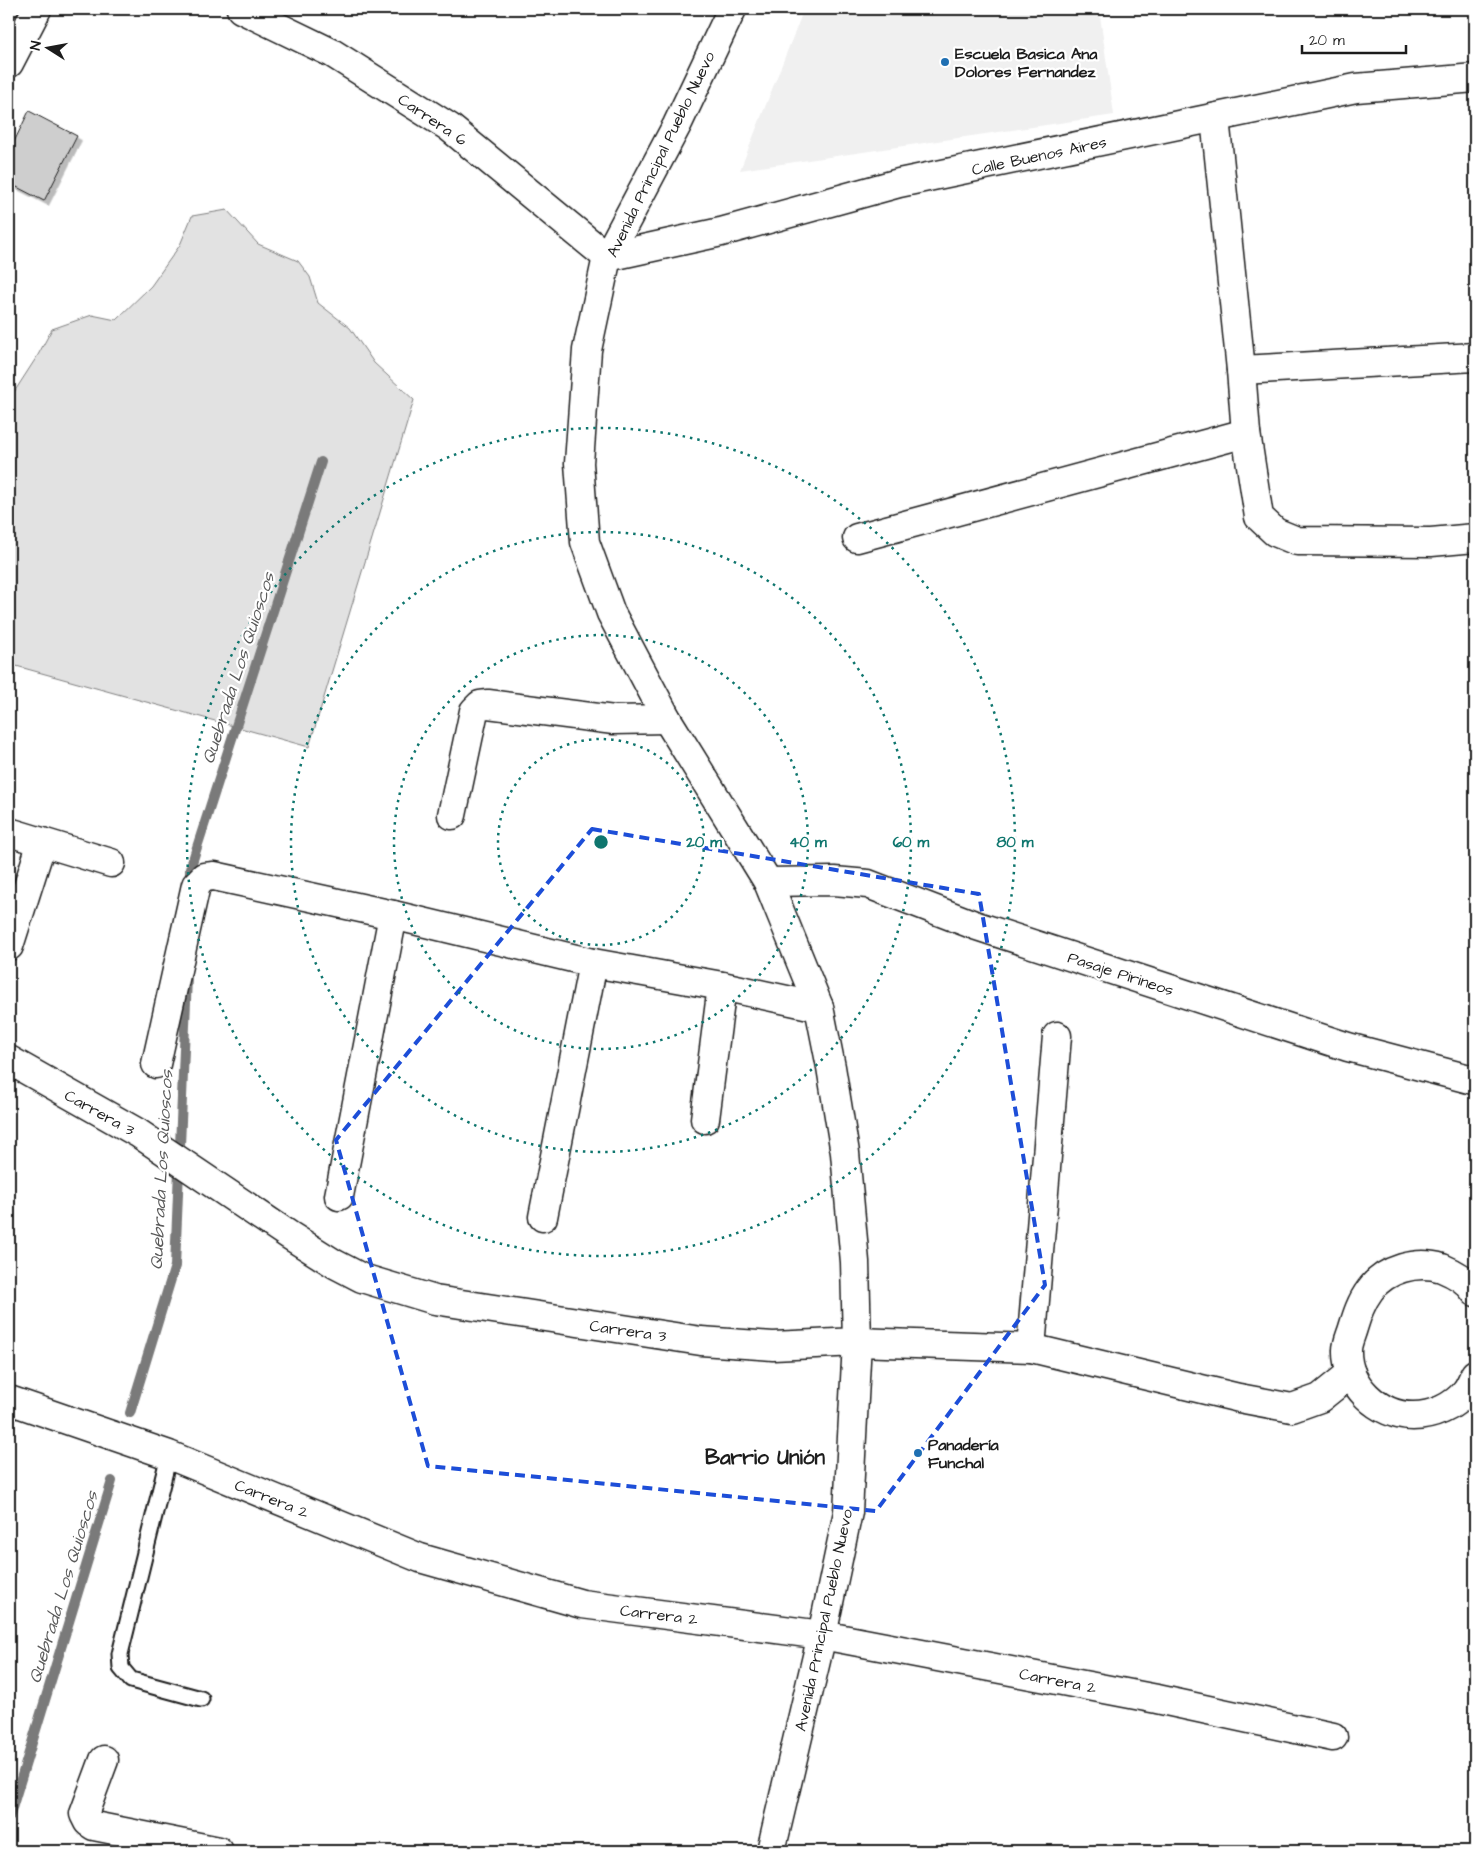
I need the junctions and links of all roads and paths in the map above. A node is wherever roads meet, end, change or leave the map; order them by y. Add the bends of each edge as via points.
1 (37, 9) edge
2 (241, 9) edge
3 (732, 9) edge
4 (9, 62) edge
5 (1475, 78) edge
6 (1215, 118) junction
7 (608, 257) junction
8 (1475, 357) edge
9 (1241, 370) junction
10 (1246, 434) junction
11 (857, 538) dead end
12 (1475, 538) edge
13 (667, 719) junction
14 (452, 815) dead end
15 (9, 832) edge
16 (42, 842) junction
17 (111, 863) dead end
18 (768, 882) junction
19 (393, 915) junction
20 (9, 946) edge
21 (592, 964) junction
22 (722, 986) junction
23 (819, 1007) junction
24 (1057, 1036) dead end
25 (9, 1060) edge
26 (156, 1064) dead end
27 (1473, 1080) dead end
28 (705, 1118) dead end
29 (339, 1196) dead end
30 (543, 1217) dead end
31 (1475, 1292) edge
32 (857, 1342) junction
33 (1031, 1348) junction
34 (1351, 1373) junction
35 (1475, 1374) edge
36 (9, 1400) edge
37 (169, 1455) junction
38 (822, 1635) junction
39 (201, 1699) dead end
40 (1334, 1737) dead end
41 (104, 1760) dead end
42 (219, 1851) edge
43 (771, 1851) edge

1 - 4 street
2 - 7 street, Carrera 6 via 332,54 449,127
3 - 7 street, Avenida Principal Pueblo Nuevo via 677,125
5 - 6 street, Calle Buenos Aires via 1356,88
6 - 7 street, Calle Buenos Aires via 899,184 721,232
6 - 9 street
7 - 13 street, Avenida Principal Pueblo Nuevo via 587,350 579,463 585,542 611,613
8 - 9 street
9 - 10 street
10 - 11 street
10 - 12 street via 1259,517 1275,532 1297,541 1431,542
13 - 14 street via 614,720 480,705 474,711
13 - 18 street, Avenida Principal Pueblo Nuevo
15 - 16 street
16 - 17 street
16 - 20 street
18 - 23 street, Avenida Principal Pueblo Nuevo
18 - 27 street, Pasaje Pirineos via 868,884 977,926 1348,1047
19 - 21 street
19 - 26 street via 214,876 204,877 196,885
19 - 29 street
21 - 22 street
21 - 30 street
22 - 23 street
22 - 28 street
23 - 32 street, Avenida Principal Pueblo Nuevo via 845,1153
24 - 33 street
25 - 32 street, Carrera 3 via 138,1133 289,1235 362,1278 434,1300 701,1341 774,1346
31 - 34 street via 1455,1273 1433,1265 1410,1265 1388,1274 1370,1289 1359,1310 1346,1350
32 - 33 street, Carrera 3
32 - 38 street, Avenida Principal Pueblo Nuevo via 848,1512
33 - 34 street, Carrera 3 via 1292,1408 1320,1398
34 - 35 street via 1362,1393 1381,1408 1403,1416 1426,1416 1448,1407 1466,1392
36 - 37 street, Carrera 2
37 - 38 street, Carrera 2 via 420,1558 582,1604
37 - 39 lane via 122,1645 121,1668 131,1680
38 - 40 street, Carrera 2 via 1157,1699
38 - 43 street, Avenida Principal Pueblo Nuevo
41 - 42 street via 84,1814 88,1822 94,1826

